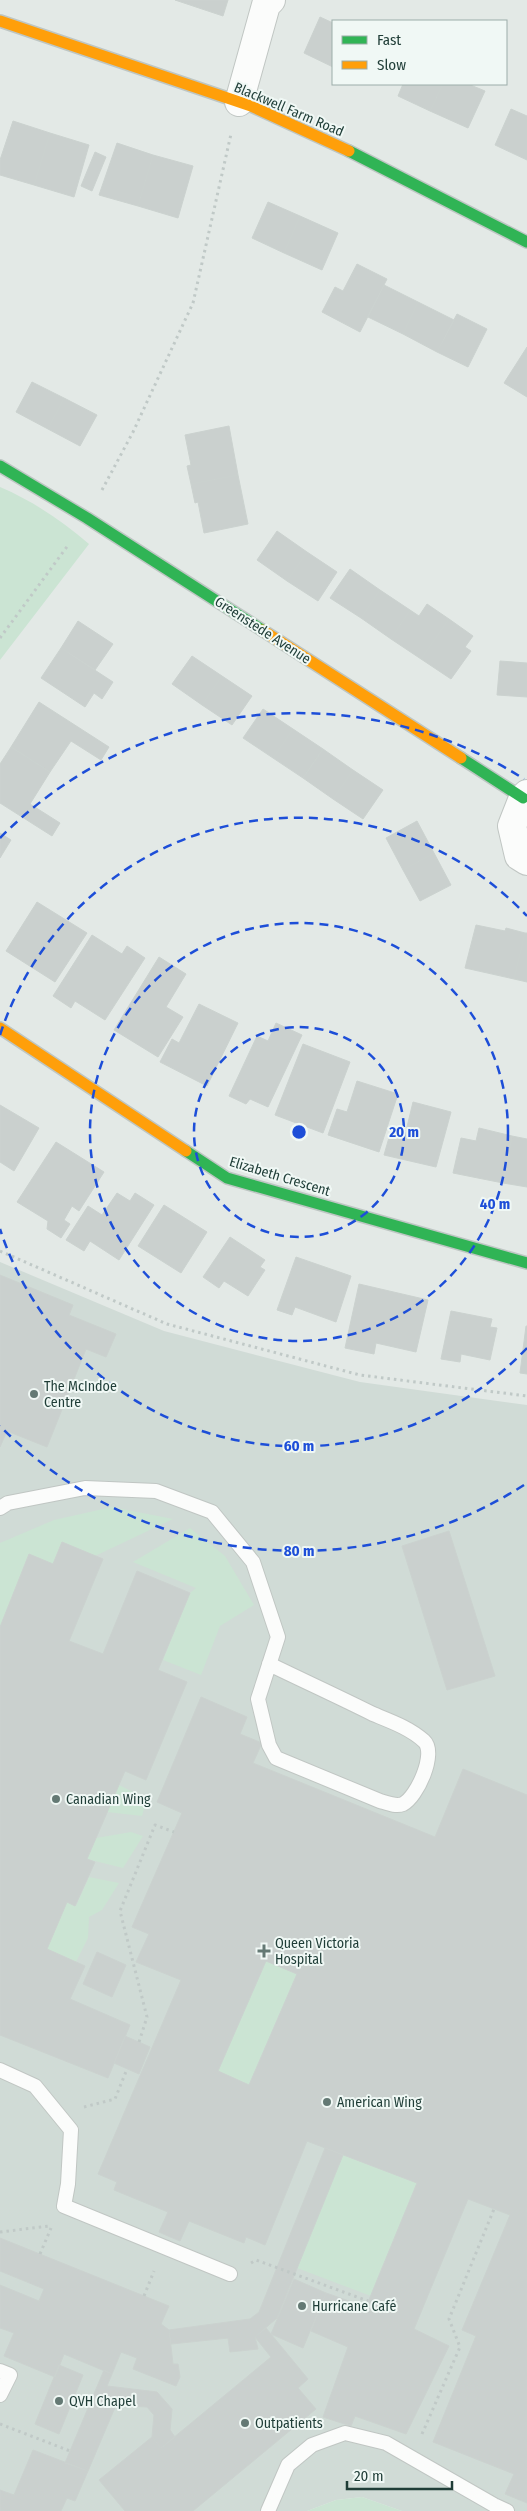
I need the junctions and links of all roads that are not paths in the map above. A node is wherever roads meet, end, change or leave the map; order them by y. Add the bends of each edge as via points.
1 (271, 0) edge
2 (0, 21) edge
3 (239, 102) junction
4 (527, 242) edge
5 (0, 466) edge
6 (525, 796) edge
7 (527, 861) edge
8 (0, 1028) edge
9 (527, 1263) edge
10 (0, 1508) edge
11 (270, 1664) junction
12 (0, 2070) edge
13 (230, 2274) road end
14 (0, 2371) edge
15 (0, 2395) edge
16 (268, 2511) edge
17 (507, 2511) edge

1 - 3 street via 266,6
2 - 3 street, Blackwell Farm Road
3 - 4 street, Blackwell Farm Road via 386,168
5 - 6 street, Greenstede Avenue
6 - 7 street, Greenstede Avenue via 512,826 519,856
8 - 9 street, Elizabeth Crescent via 227,1178
10 - 11 lane via 8,1503 86,1488 156,1491 212,1512 253,1562 278,1637
11 - 11 lane via 425,1742 429,1759 408,1800 395,1805 380,1801 276,1758 269,1745 258,1699
12 - 13 lane via 35,2086 71,2130 64,2206
14 - 15 lane via 10,2375
16 - 17 lane via 288,2465 312,2445 345,2433 386,2443

